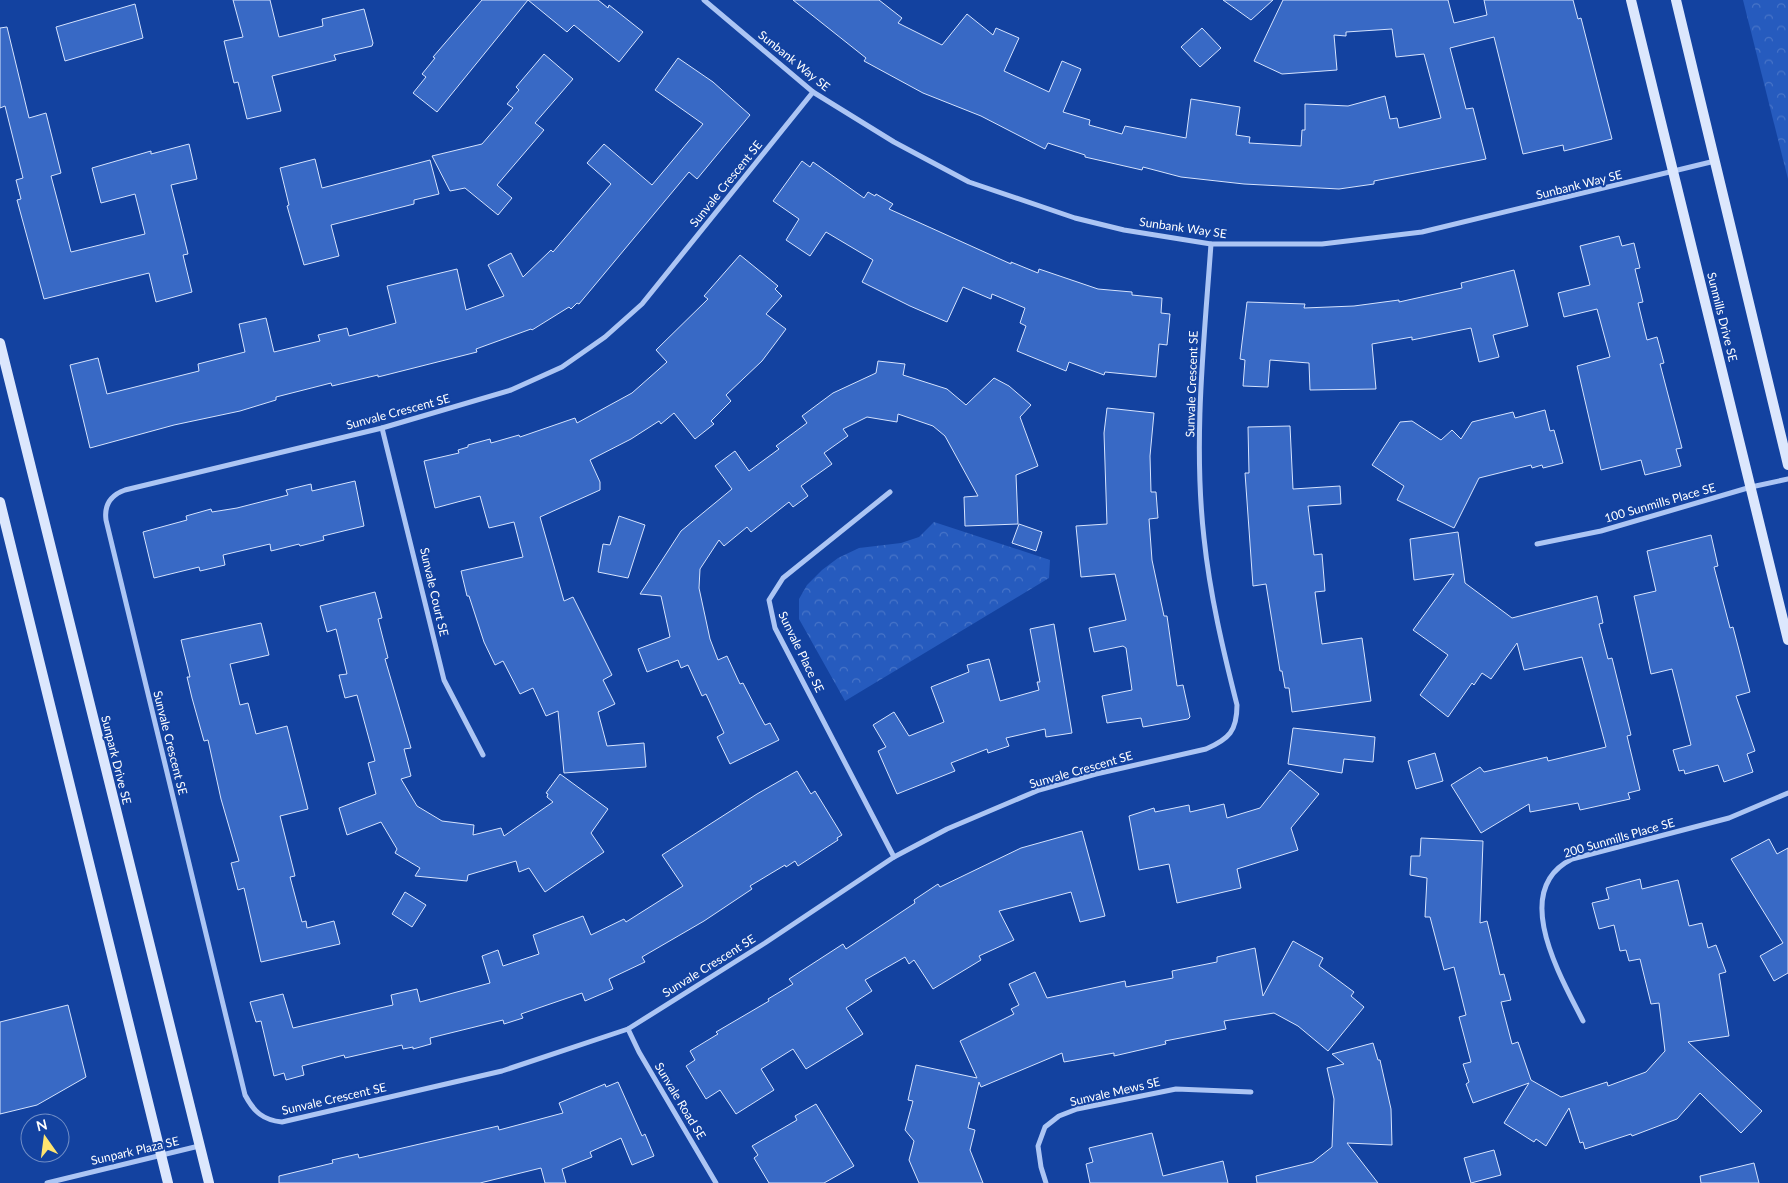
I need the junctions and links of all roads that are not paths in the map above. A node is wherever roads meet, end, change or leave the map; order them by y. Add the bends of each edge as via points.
1 (704, 0) edge
2 (1631, 0) edge
3 (1676, 0) edge
4 (813, 92) junction
5 (1715, 161) junction
6 (1673, 171) junction
7 (1211, 244) junction
8 (0, 342) edge
9 (382, 428) junction
10 (1788, 465) edge
11 (1788, 479) edge
12 (1751, 487) junction
13 (890, 492) dead end
14 (0, 502) edge
15 (1537, 544) dead end
16 (1788, 640) edge
17 (483, 755) dead end
18 (1788, 793) edge
19 (894, 857) junction
20 (1583, 1021) dead end
21 (628, 1029) junction
22 (1251, 1092) dead end
23 (199, 1146) junction
24 (161, 1156) junction
25 (47, 1183) edge
26 (168, 1183) edge
27 (208, 1183) edge
28 (716, 1183) edge
29 (1046, 1183) edge

1 - 4 street, Sunbank Way SE
2 - 6 street, Sunmills Drive SE
3 - 5 street
4 - 7 street, Sunbank Way SE via 894,142 969,182 1075,218 1124,230
4 - 9 street, Sunvale Crescent SE via 642,304 605,337 562,367 511,390
5 - 6 street, Sunbank Way SE
5 - 10 street
6 - 7 street, Sunbank Way SE via 1422,232 1322,244
6 - 12 street, Sunmills Drive SE
7 - 19 street, Sunvale Crescent SE via 1199,399 1200,478 1204,538 1217,624 1237,705 1237,719 1232,732 1221,743 1206,749 1039,790 946,829
8 - 23 street, Sunpark Drive SE
9 - 17 street, Sunvale Court SE via 444,680
9 - 21 street, Sunvale Crescent SE via 125,490 113,496 106,507 108,530 245,1095 259,1115 282,1122 502,1071
11 - 12 street, 100 Sunmills Place SE
12 - 15 street, 100 Sunmills Place SE via 1601,531
12 - 16 street, Sunmills Drive SE
13 - 19 street, Sunvale Place SE via 783,578 769,600 776,628
14 - 24 street
18 - 20 street, 200 Sunmills Place SE via 1729,818 1572,859 1554,870 1542,893 1540,908 1550,948
19 - 21 street, Sunvale Crescent SE
21 - 28 street, Sunvale Road SE
22 - 29 street, Sunvale Mews SE via 1176,1089 1076,1109 1059,1116 1044,1127 1038,1146 1040,1168
23 - 24 street, Sunpark Plaza SE
23 - 27 street, Sunpark Drive SE
24 - 25 street, Sunpark Plaza SE
24 - 26 street

